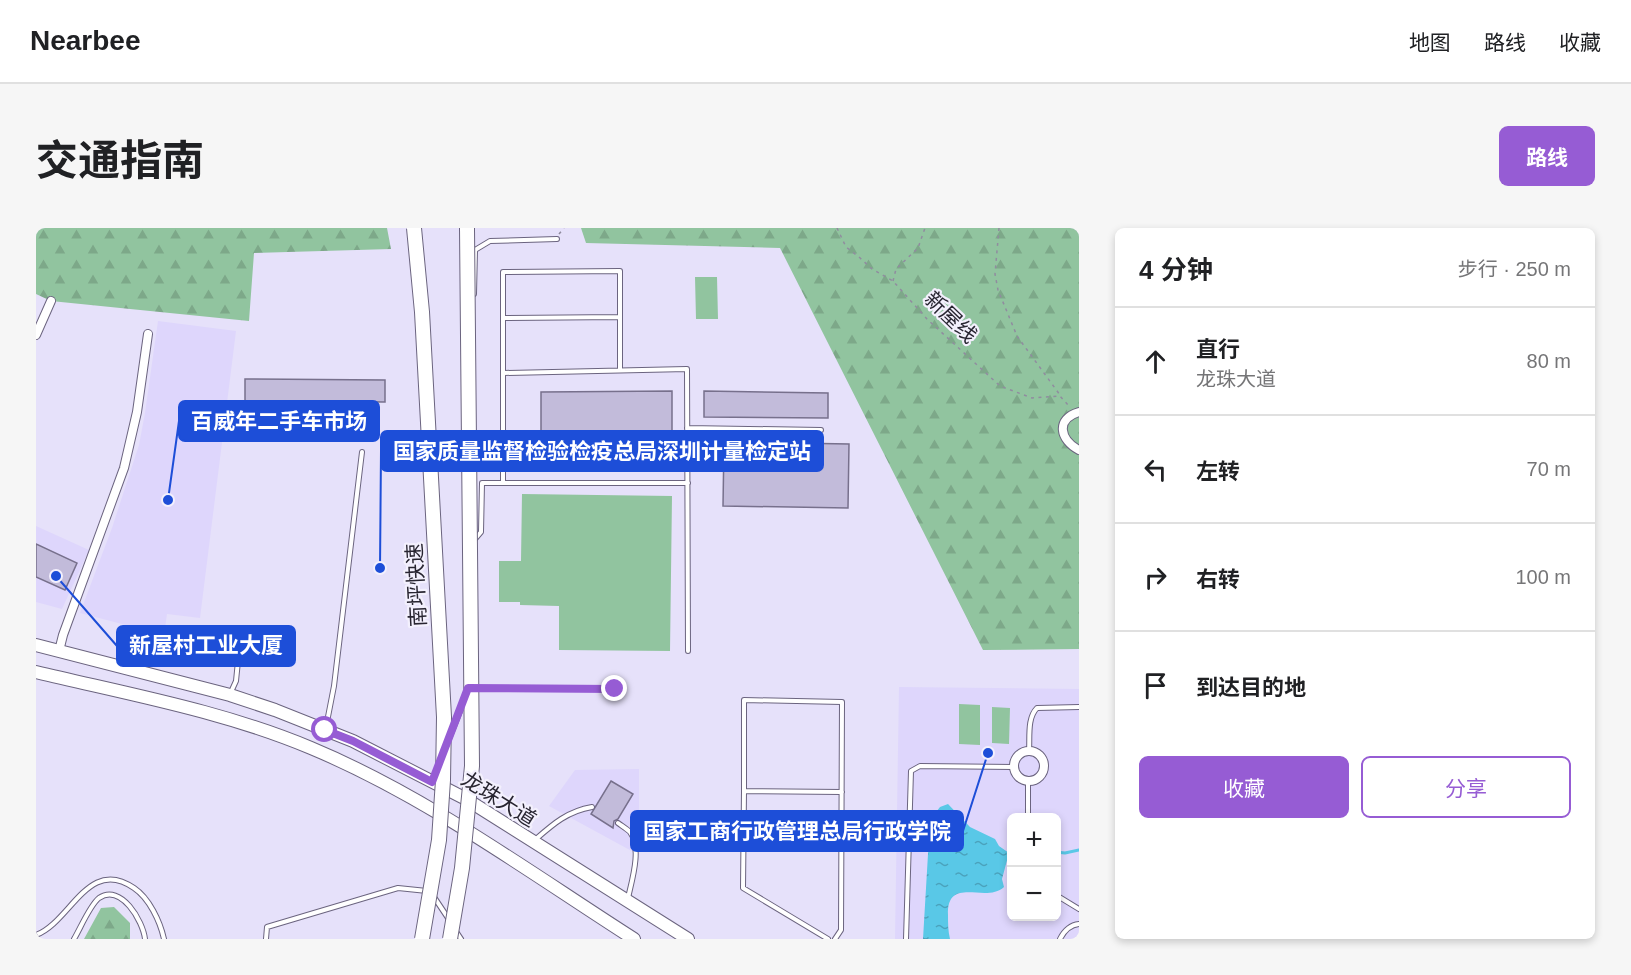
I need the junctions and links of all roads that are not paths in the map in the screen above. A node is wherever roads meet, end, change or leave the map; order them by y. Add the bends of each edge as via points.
1 (414, 228) edge
2 (467, 228) edge
3 (557, 239) dead end
4 (474, 297) dead end
5 (51, 301) dead end
6 (620, 317) junction
7 (504, 318) junction
8 (148, 334) dead end
9 (36, 335) edge
10 (474, 343) dead end
11 (620, 370) junction
12 (504, 373) junction
13 (1077, 413) edge
14 (687, 428) junction
15 (821, 430) dead end
16 (1079, 450) edge
17 (362, 452) dead end
18 (503, 483) junction
19 (688, 483) junction
20 (473, 541) junction
21 (36, 645) edge
22 (59, 651) junction
23 (238, 651) dead end
24 (688, 651) dead end
25 (36, 672) edge
26 (468, 688) junction
27 (615, 689) dead end
28 (230, 695) junction
29 (1079, 707) edge
30 (325, 730) junction
31 (1029, 751) junction
32 (1014, 767) junction
33 (1028, 781) junction
34 (432, 782) junction
35 (744, 791) junction
36 (842, 792) junction
37 (592, 807) dead end
38 (1028, 813) edge
39 (618, 823) dead end
40 (532, 843) junction
41 (1061, 898) edge
42 (627, 901) junction
43 (1079, 909) edge
44 (1079, 924) edge
45 (36, 935) edge
46 (74, 939) edge
47 (145, 939) edge
48 (164, 939) edge
49 (266, 939) edge
50 (422, 939) edge
51 (450, 939) edge
52 (462, 939) edge
53 (634, 939) edge
54 (688, 939) edge
55 (828, 939) edge
56 (835, 939) edge
57 (906, 939) edge
58 (1060, 939) edge

1 - 50 highway, 南坪快速, bridge via 444,717 439,840
2 - 51 highway, bridge via 471,766 462,868
3 - 4 lane via 490,241 474,250
5 - 9 street
6 - 7 lane
6 - 7 lane via 620,272 503,272
6 - 11 lane
7 - 12 lane
8 - 22 street via 124,468
10 - 20 lane
11 - 12 lane
11 - 14 lane via 687,369
12 - 18 lane
13 - 16 street via 1066,420 1063,431 1069,444
14 - 15 lane
14 - 19 lane
17 - 30 lane via 334,686
18 - 19 lane
18 - 20 lane via 482,483 481,532
19 - 24 lane
20 - 26 lane
21 - 22 main road, 龙珠大道
22 - 28 main road, 龙珠大道
23 - 28 lane via 236,681
25 - 53 main road via 221,716 328,756 405,794
26 - 27 lane
26 - 34 lane
28 - 30 main road, 龙珠大道
29 - 31 lane via 1037,708 1031,720
30 - 34 main road, 龙珠大道
31 - 32 street via 1018,755
31 - 33 street via 1041,757 1044,767 1040,777
32 - 33 street via 1018,777
32 - 57 lane via 920,766 911,771
33 - 38 lane
34 - 40 main road, 龙珠大道
35 - 36 lane
35 - 36 lane via 744,700 842,702
35 - 55 lane via 743,888
36 - 56 lane via 841,930
37 - 40 lane via 557,820
39 - 42 lane via 630,832 636,862
40 - 42 main road, 龙珠大道
41 - 43 lane
42 - 54 main road, 龙珠大道
44 - 58 lane via 1072,925
45 - 48 lane via 50,927 92,884 107,879 125,883 140,893
46 - 47 lane via 95,901 110,895 124,900 135,912
49 - 52 lane via 267,927 398,888 430,891

